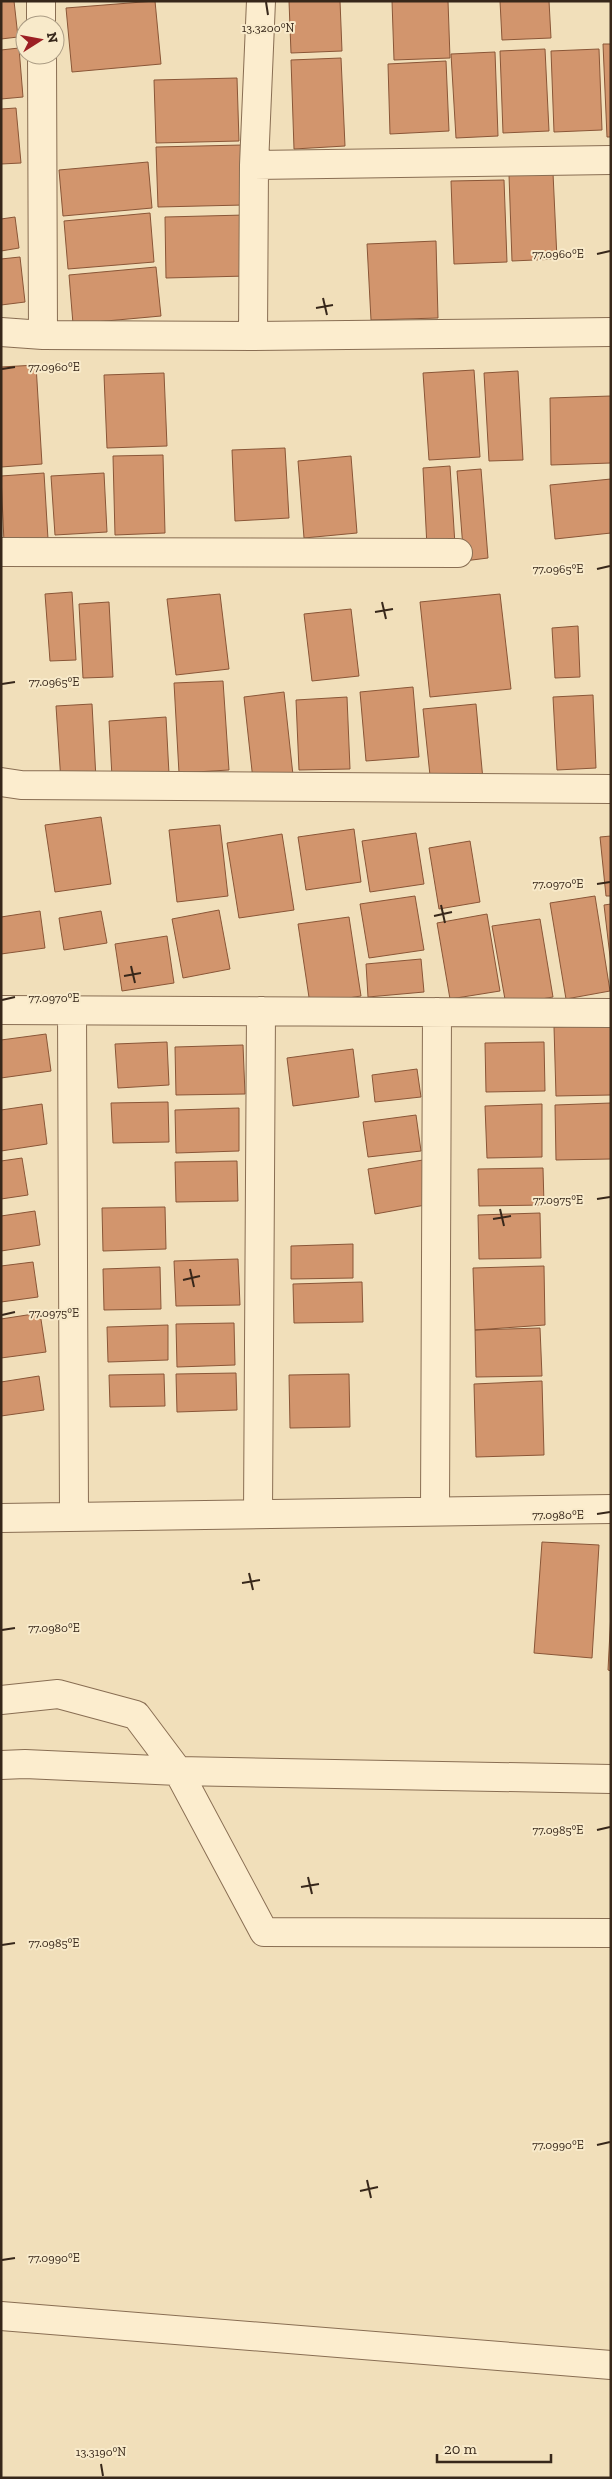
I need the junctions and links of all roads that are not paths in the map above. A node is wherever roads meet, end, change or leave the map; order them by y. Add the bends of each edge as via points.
1 (41, 1) edge
2 (261, 1) edge
3 (41, 15) edge
4 (42, 65) edge
5 (611, 160) edge
6 (254, 165) junction
7 (1, 332) edge
8 (611, 332) edge
9 (43, 335) junction
10 (253, 336) junction
11 (1, 552) edge
12 (458, 553) dead end
13 (1, 782) edge
14 (611, 789) edge
15 (1, 1010) edge
16 (72, 1010) junction
17 (261, 1011) junction
18 (437, 1012) junction
19 (611, 1013) edge
20 (611, 1509) edge
21 (436, 1511) junction
22 (258, 1514) junction
23 (74, 1516) junction
24 (1, 1518) edge
25 (1, 1700) edge
26 (1, 1765) edge
27 (178, 1771) junction
28 (611, 1778) edge
29 (611, 1933) edge
30 (1, 2316) edge
31 (611, 2365) edge

1 - 3 street
2 - 6 street
4 - 9 street
5 - 6 street
6 - 10 street
7 - 9 street
8 - 10 street
9 - 10 street
11 - 12 street
13 - 14 street via 204,788
15 - 16 street
16 - 17 street
16 - 23 street
17 - 18 street
17 - 22 street
18 - 19 street
18 - 21 street
20 - 21 street
21 - 22 street
22 - 23 street
23 - 24 street
25 - 27 street via 58,1694 136,1715
26 - 27 street
27 - 28 street
27 - 29 street via 264,1932
30 - 31 street

